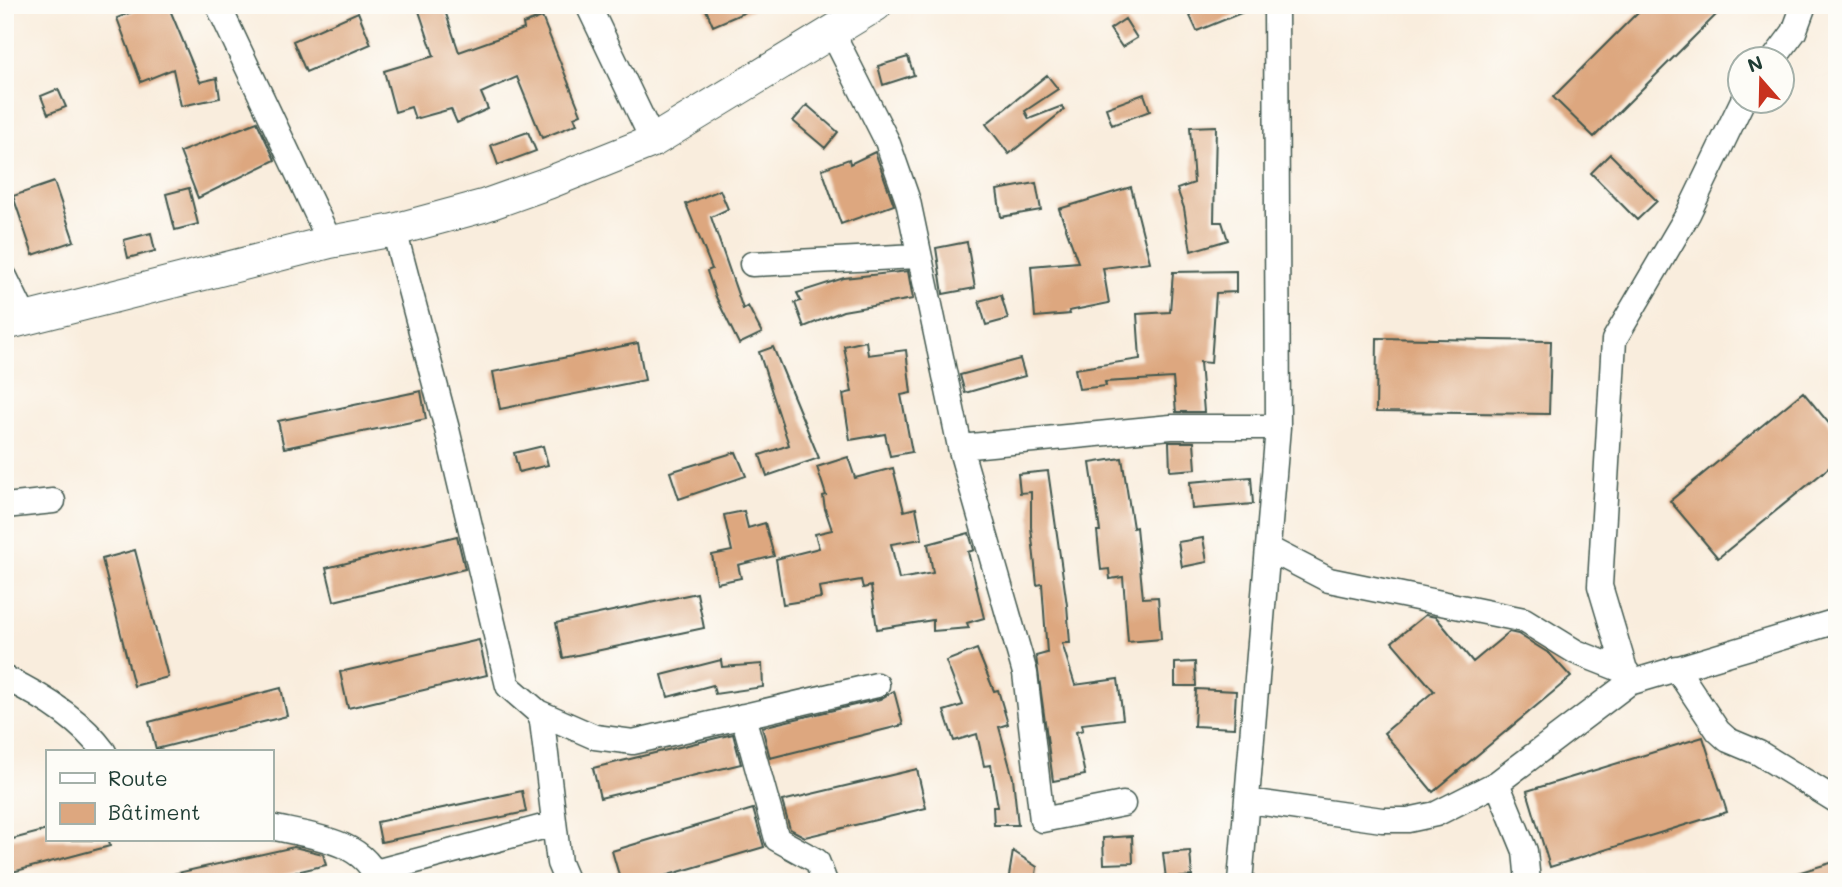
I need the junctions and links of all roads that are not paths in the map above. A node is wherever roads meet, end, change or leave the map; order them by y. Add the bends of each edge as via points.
1 (218, 5) edge
2 (588, 5) edge
3 (876, 5) edge
4 (1276, 5) edge
5 (1804, 5) edge
6 (832, 32) junction
7 (1784, 46) edge
8 (1735, 116) edge
9 (653, 141) junction
10 (394, 230) junction
11 (330, 242) junction
12 (918, 256) junction
13 (752, 264) dead end
14 (5, 277) edge
15 (15, 321) edge
16 (1278, 427) junction
17 (960, 447) junction
18 (53, 500) dead end
19 (5, 506) edge
20 (1269, 549) junction
21 (1837, 621) edge
22 (1676, 668) junction
23 (5, 678) edge
24 (1628, 678) junction
25 (877, 685) dead end
26 (538, 712) junction
27 (743, 716) junction
28 (103, 750) edge
29 (1497, 783) junction
30 (1249, 801) junction
31 (1837, 801) edge
32 (1123, 804) dead end
33 (554, 824) junction
34 (273, 827) edge
35 (376, 877) edge
36 (567, 882) edge
37 (825, 882) edge
38 (1240, 882) edge
39 (1528, 882) edge

1 - 11 street
2 - 9 street
3 - 6 street
4 - 16 street
5 - 7 street
6 - 9 street
6 - 12 street via 887,141 908,201
8 - 24 street via 1688,214 1614,340 1600,586
9 - 10 street via 483,206
10 - 11 street
10 - 26 street via 508,686
11 - 15 street
12 - 13 street
12 - 17 street
14 - 15 street
16 - 17 street via 1171,427
16 - 20 street
17 - 32 street via 1024,673 1042,820
18 - 19 street
20 - 24 street via 1329,580 1524,620
20 - 30 street
21 - 22 street
22 - 24 street
22 - 31 street via 1728,740 1759,753
23 - 28 street via 88,730
24 - 29 street
25 - 27 street
26 - 27 street via 594,737 634,742
26 - 33 street
27 - 37 street via 777,839 817,861
29 - 30 street via 1436,814 1408,820
29 - 39 street via 1525,851
30 - 38 street
33 - 35 street
33 - 36 street via 559,863
34 - 35 street via 333,841 363,858

